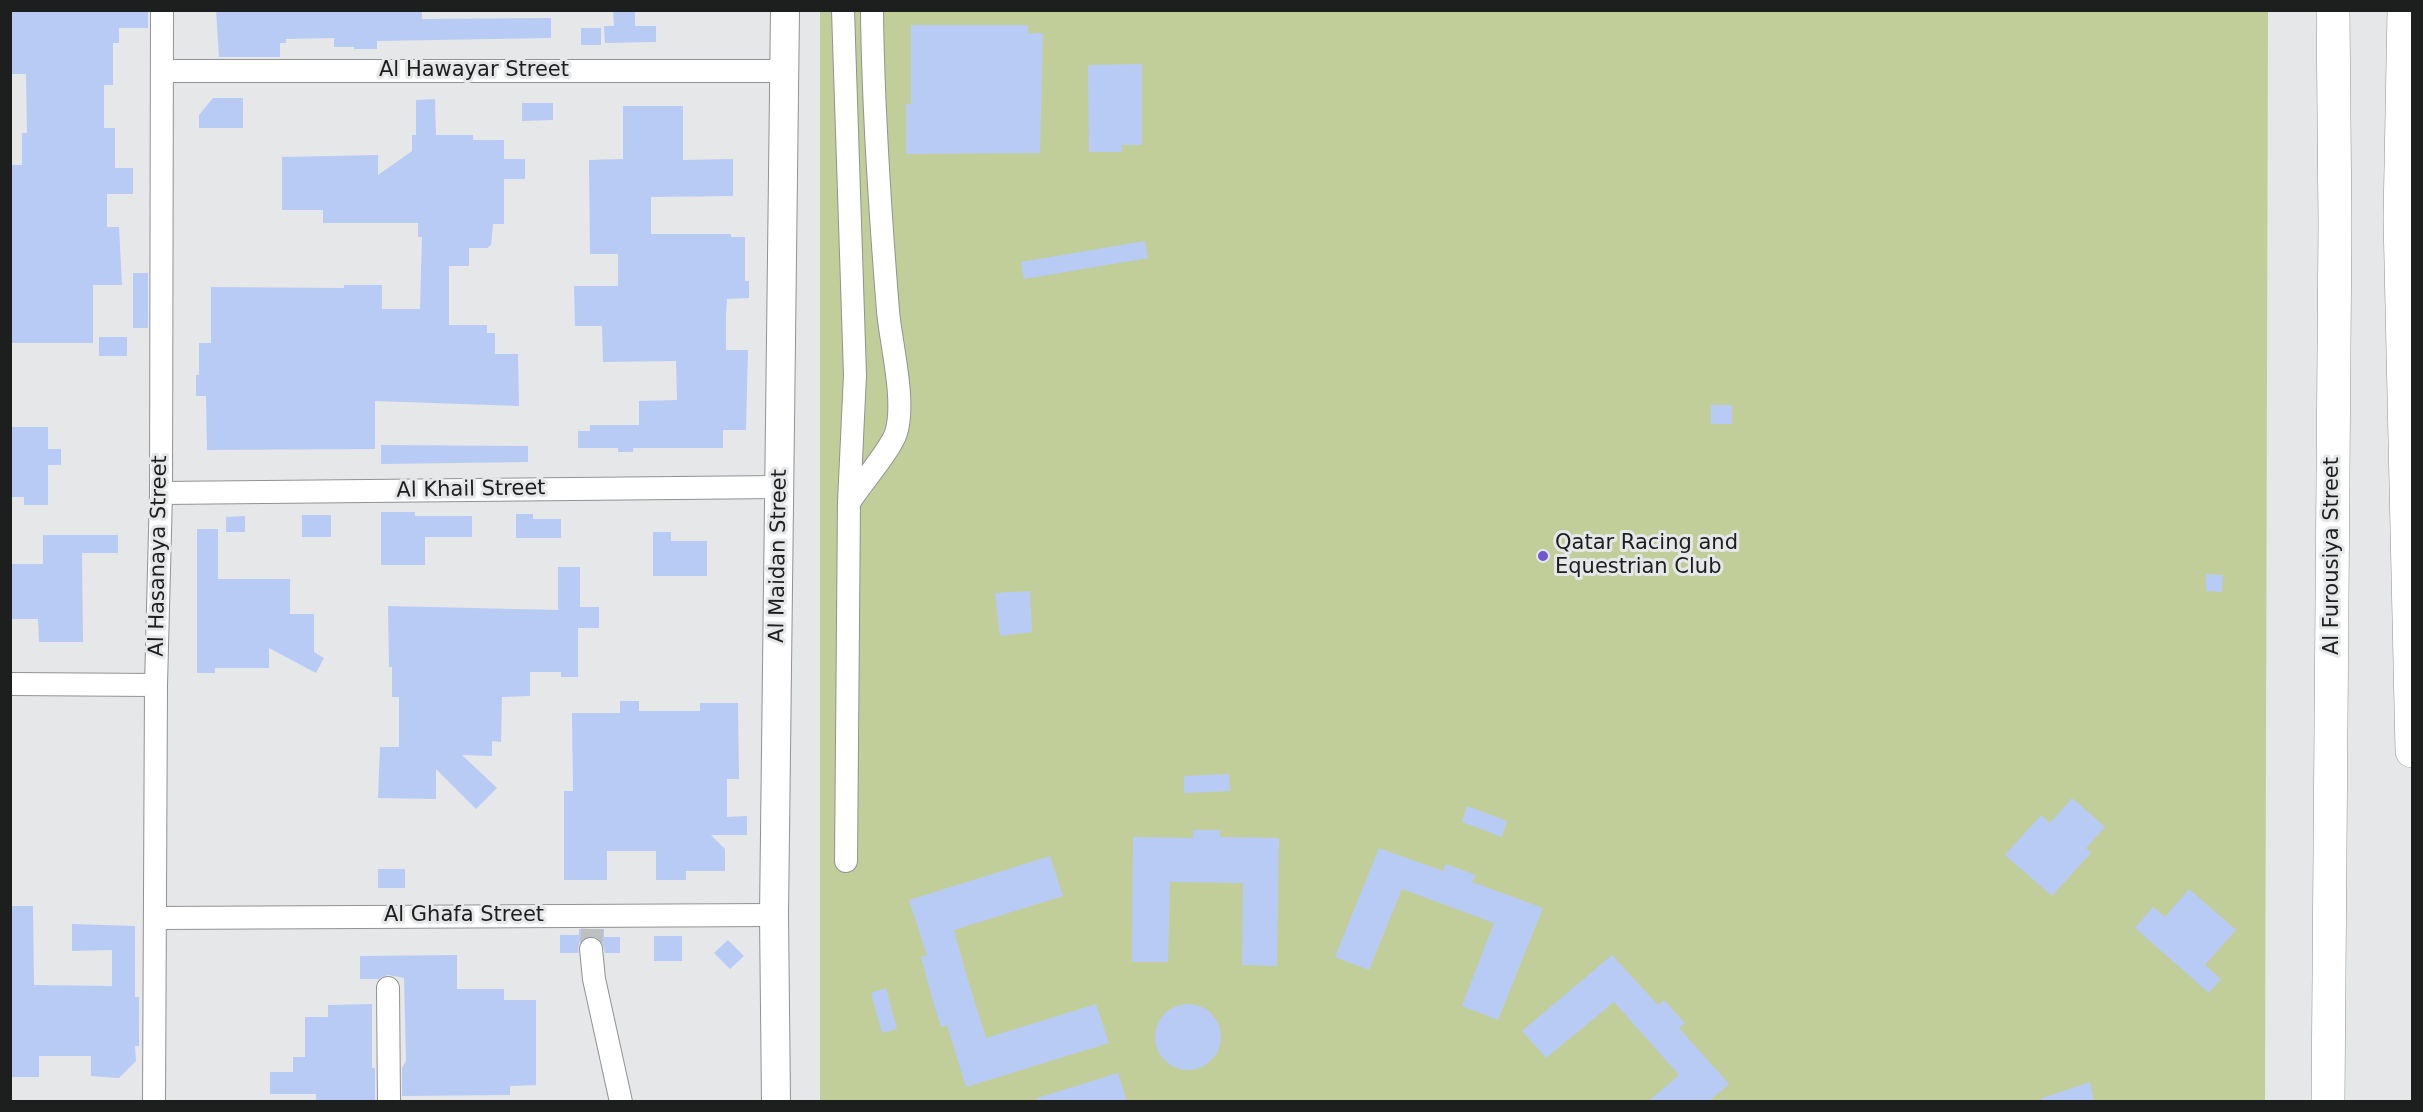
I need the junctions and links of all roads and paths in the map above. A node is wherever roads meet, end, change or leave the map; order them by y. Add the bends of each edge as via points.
1 (162, 10) edge
2 (786, 10) edge
3 (843, 10) edge
4 (872, 10) edge
5 (2333, 10) edge
6 (2404, 10) edge
7 (162, 71) junction
8 (786, 71) junction
9 (780, 487) junction
10 (161, 493) junction
11 (849, 502) junction
12 (10, 684) edge
13 (156, 686) junction
14 (2412, 751) edge
15 (846, 861) dead end
16 (774, 915) junction
17 (155, 918) junction
18 (590, 931) junction
19 (388, 988) dead end
20 (154, 1101) edge
21 (389, 1101) edge
22 (621, 1101) edge
23 (776, 1101) edge
24 (2328, 1101) edge

1 - 7 street, Al Hasanaya Street
2 - 8 street, Al Maidan Street
3 - 11 street via 854,320
4 - 11 street via 873,91 885,273 900,401 896,434
5 - 24 highway, Al Furousiya Street
6 - 14 highway via 2400,218
7 - 8 street, Al Hawayar Street
7 - 10 street, Al Hasanaya Street
8 - 9 street, Al Maidan Street
9 - 10 street, Al Khail Street
9 - 16 street, Al Maidan Street
10 - 13 street, Al Hasanaya Street
11 - 15 street
12 - 13 street
13 - 17 street, Al Hasanaya Street
16 - 18 street, Al Ghafa Street
16 - 23 street, Al Maidan Street
17 - 18 street, Al Ghafa Street
17 - 20 street, Al Hasanaya Street
18 - 22 street via 594,979
19 - 21 street

